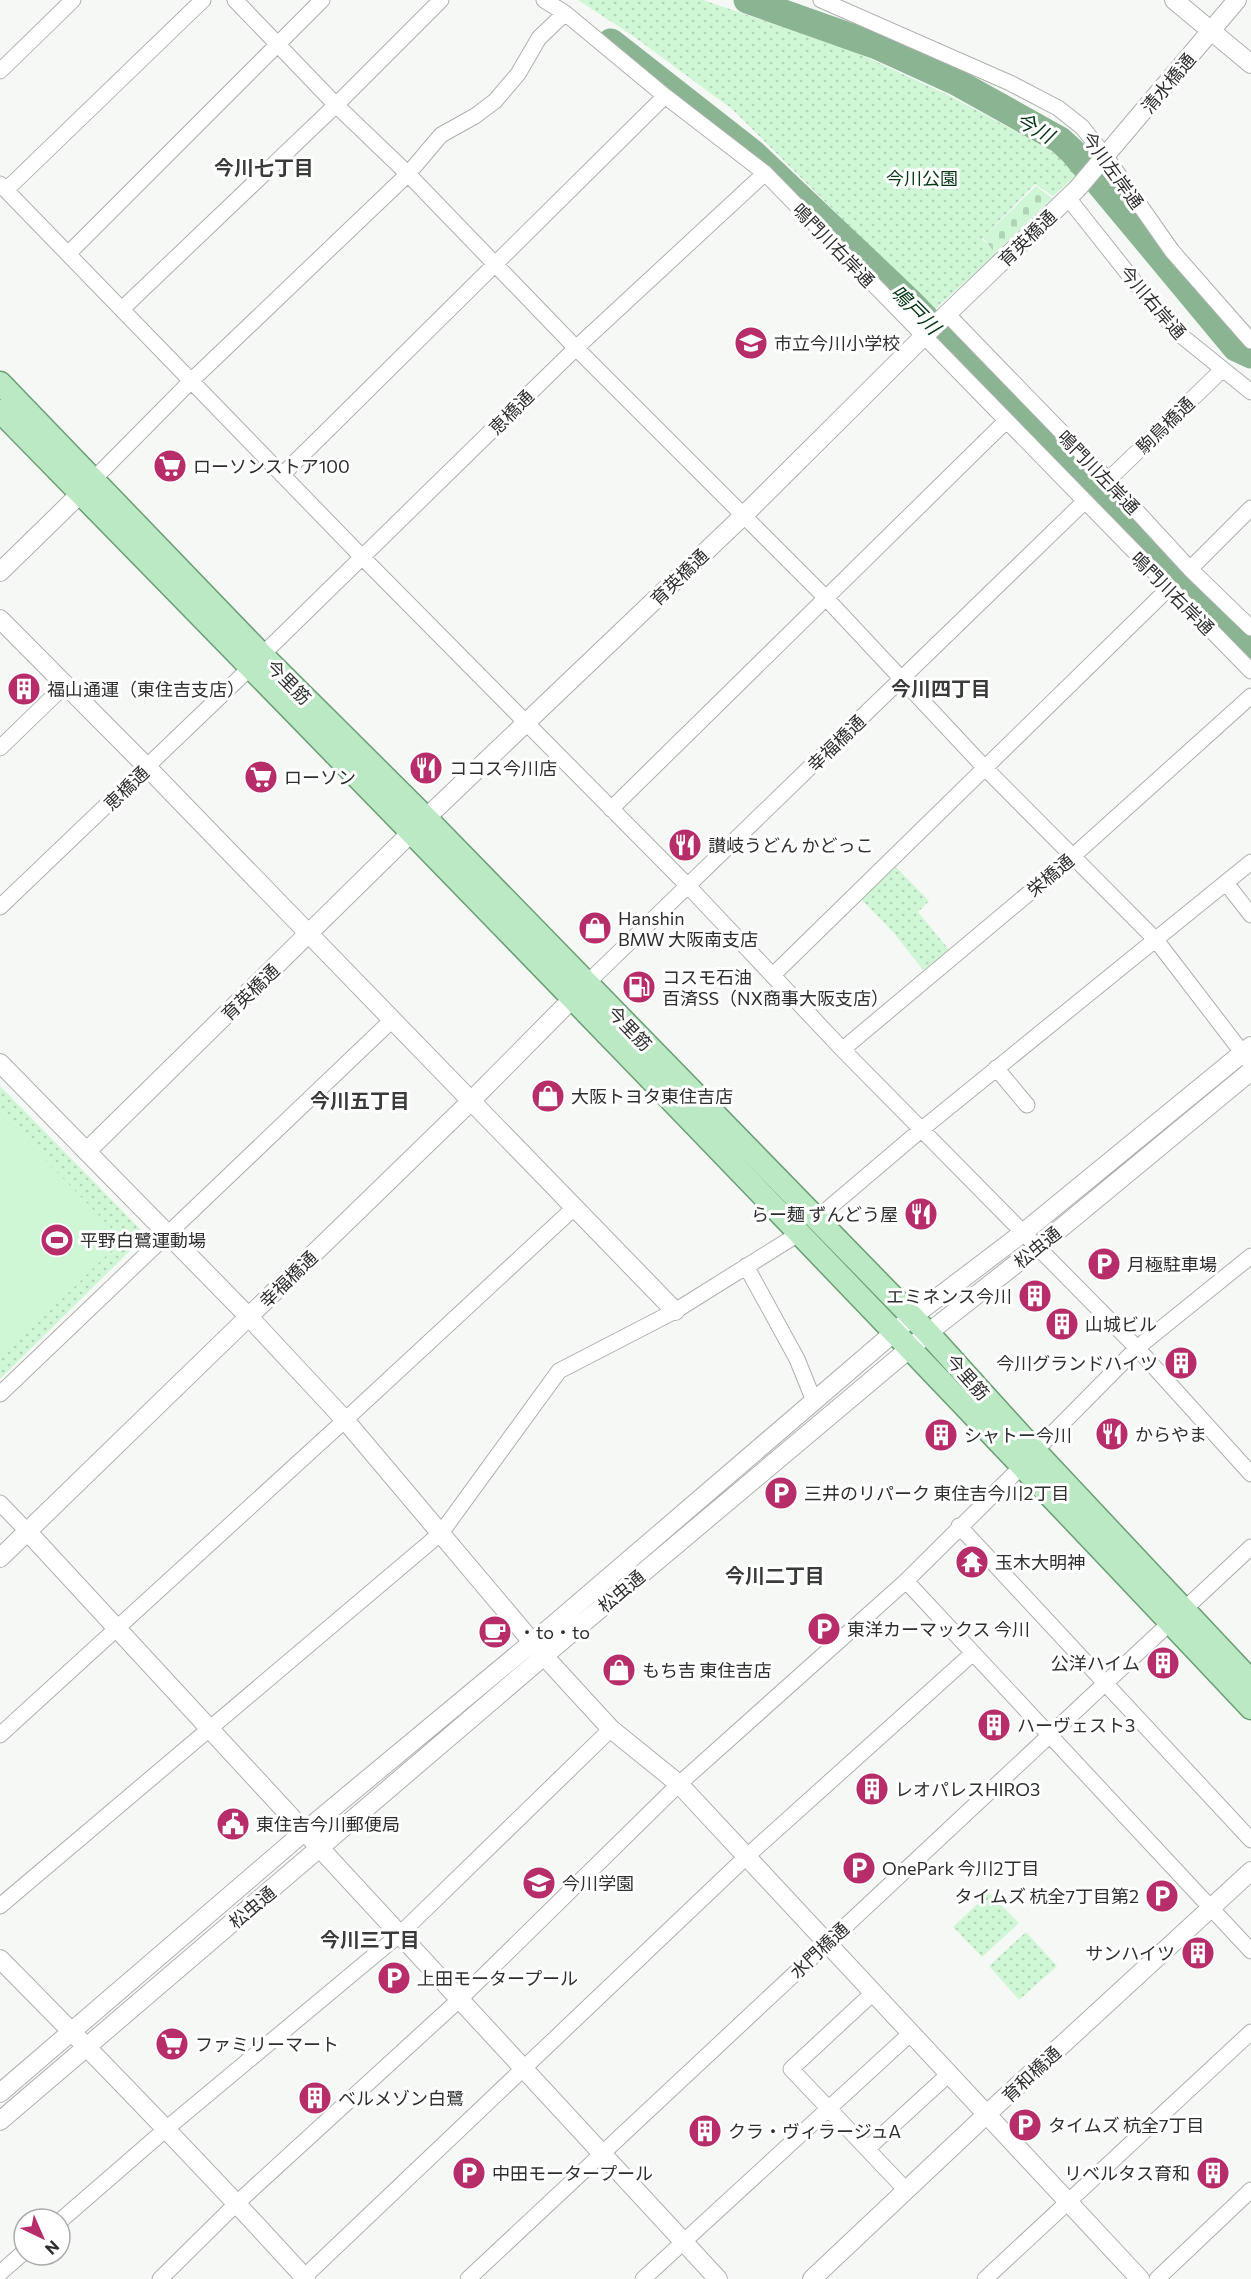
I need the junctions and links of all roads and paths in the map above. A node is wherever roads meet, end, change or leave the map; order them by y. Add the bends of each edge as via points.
1 (73, 0) edge
2 (203, 0) edge
3 (235, 0) edge
4 (322, 0) edge
5 (441, 0) edge
6 (544, 0) edge
7 (1174, 0) edge
8 (1237, 0) edge
9 (832, 2) edge
10 (565, 13) junction
11 (1211, 31) junction
12 (279, 43) junction
13 (1251, 64) edge
14 (0, 71) edge
15 (665, 96) junction
16 (336, 105) junction
17 (1102, 161) junction
18 (765, 173) junction
19 (408, 174) junction
20 (1086, 180) joint
21 (3, 187) edge
22 (1068, 198) junction
23 (69, 254) junction
24 (495, 264) junction
25 (122, 309) junction
26 (935, 326) junction
27 (1251, 341) edge
28 (576, 348) junction
29 (1222, 370) junction
30 (191, 381) junction
31 (0, 383) edge
32 (1251, 392) edge
33 (0, 411) edge
34 (1006, 421) junction
35 (282, 475) junction
36 (1108, 480) junction
37 (87, 486) junction
38 (1084, 502) junction
39 (1251, 508) edge
40 (744, 515) junction
41 (363, 558) junction
42 (1190, 568) junction
43 (0, 572) edge
44 (1168, 589) junction
45 (825, 597) junction
46 (0, 620) edge
47 (1251, 628) edge
48 (256, 661) junction
49 (1251, 671) edge
50 (902, 678) junction
51 (65, 685) junction
52 (1251, 696) edge
53 (526, 722) junction
54 (0, 748) edge
55 (147, 767) junction
56 (985, 768) junction
57 (611, 808) junction
58 (419, 825) junction
59 (1072, 857) junction
60 (1251, 862) edge
61 (1226, 883) junction
62 (689, 887) junction
63 (0, 907) edge
64 (1251, 915) edge
65 (308, 935) junction
66 (1156, 940) junction
67 (773, 975) junction
68 (580, 990) junction
69 (392, 1020) junction
70 (843, 1049) junction
71 (1248, 1055) edge
72 (0, 1063) edge
73 (996, 1068) junction
74 (1251, 1071) edge
75 (471, 1101) junction
76 (1027, 1105) dead end
77 (922, 1129) junction
78 (87, 1151) junction
79 (574, 1207) junction
80 (808, 1226) junction
81 (1024, 1232) junction
82 (166, 1234) junction
83 (1038, 1247) junction
84 (1251, 1256) edge
85 (746, 1266) junction
86 (675, 1311) junction
87 (249, 1317) junction
88 (904, 1324) junction
89 (920, 1340) junction
90 (1137, 1348) junction
91 (0, 1394) edge
92 (814, 1401) junction
93 (345, 1420) junction
94 (1029, 1458) junction
95 (1251, 1474) edge
96 (0, 1503) edge
97 (959, 1526) junction
98 (27, 1531) junction
99 (441, 1533) junction
100 (1251, 1547) edge
101 (0, 1558) edge
102 (906, 1581) junction
103 (1177, 1616) junction
104 (116, 1628) junction
105 (539, 1649) junction
106 (973, 1653) junction
107 (1251, 1681) edge
108 (1106, 1682) junction
109 (1251, 1708) edge
110 (611, 1729) junction
111 (211, 1730) junction
112 (0, 1735) edge
113 (1049, 1735) junction
114 (679, 1784) junction
115 (305, 1831) junction
116 (1251, 1840) edge
117 (321, 1848) junction
118 (747, 1857) junction
119 (1251, 1871) edge
120 (0, 1906) edge
121 (1210, 1909) junction
122 (400, 1934) junction
123 (827, 1943) junction
124 (1251, 1952) edge
125 (0, 1959) edge
126 (873, 1993) junction
127 (460, 1999) junction
128 (72, 2032) junction
129 (1251, 2032) edge
130 (911, 2033) junction
131 (87, 2046) junction
132 (525, 2069) junction
133 (950, 2073) junction
134 (0, 2093) edge
135 (828, 2109) junction
136 (988, 2113) junction
137 (0, 2121) edge
138 (166, 2129) junction
139 (867, 2149) junction
140 (603, 2153) junction
141 (906, 2190) junction
142 (1251, 2190) edge
143 (1068, 2202) junction
144 (237, 2204) junction
145 (72, 2211) edge
146 (684, 2241) junction
147 (12, 2262) edge
148 (0, 2273) edge
149 (304, 2278) edge
150 (160, 2279) edge
151 (468, 2279) edge
152 (643, 2279) edge
153 (718, 2279) edge
154 (812, 2279) edge
155 (985, 2279) edge
156 (1140, 2279) edge
157 (1157, 2279) edge

1 - 14 street
2 - 21 street
3 - 12 street
4 - 12 street
5 - 16 street
6 - 10 street, 鳴門川右岸通
7 - 11 street
8 - 11 street, 清水橋通
9 - 17 street, 今川左岸通 via 1058,108 1082,127
10 - 15 street, 鳴門川右岸通
10 - 19 street via 539,38 518,74 495,101 441,135
11 - 13 street
11 - 17 street, 清水橋通
12 - 16 street
12 - 23 street
15 - 18 street, 鳴門川右岸通
15 - 24 street
16 - 19 street
16 - 25 street
17 - 20 street, 清水橋通
17 - 27 street, 今川左岸通 via 1172,251
18 - 26 street, 鳴門川右岸通
18 - 28 street, 恵橋通
19 - 24 street
19 - 30 street
20 - 22 street, 育英橋通
21 - 23 street
22 - 26 street, 育英橋通
22 - 29 street, 今川右岸通 via 1178,333
23 - 25 street
24 - 28 street
24 - 35 street
25 - 30 street
26 - 34 street, 鳴門川右岸通
26 - 36 street, 鳴門川左岸通
26 - 40 street, 育英橋通
28 - 40 street
28 - 41 street, 恵橋通
29 - 32 street, 今川右岸通
29 - 36 street, 駒鳥橋通
30 - 35 street
30 - 37 street
31 - 37 main road, 今里筋
33 - 37 main road, 今里筋
34 - 38 street, 鳴門川右岸通
34 - 45 street
35 - 41 street
36 - 42 street, 鳴門川左岸通
37 - 43 street
37 - 48 main road, 今里筋
38 - 44 street, 鳴門川右岸通
38 - 50 street, 幸福橋通
39 - 42 street
40 - 45 street
40 - 53 street, 育英橋通
41 - 48 street, 恵橋通
41 - 53 street
42 - 47 street, 鳴門川左岸通
44 - 49 street, 鳴門川右岸通
44 - 56 street
45 - 50 street
45 - 57 street
46 - 51 street
48 - 55 street, 恵橋通
48 - 58 main road, 今里筋
50 - 56 street
50 - 62 street, 幸福橋通
51 - 54 street
51 - 55 street
52 - 59 street, 栄橋通
53 - 57 street
53 - 58 street, 育英橋通
55 - 63 street, 恵橋通
55 - 65 street
56 - 59 street
56 - 67 street
57 - 62 street
58 - 65 street, 育英橋通
58 - 68 main road, 今里筋
59 - 66 street
59 - 70 street, 栄橋通
60 - 61 street
61 - 64 street
61 - 66 street
62 - 67 street
62 - 68 street, 幸福橋通
65 - 69 street
65 - 78 street, 育英橋通
66 - 71 street
66 - 73 street
67 - 70 street
68 - 75 street, 幸福橋通
68 - 80 main road, 今里筋
69 - 75 street
69 - 82 street
70 - 77 street
71 - 81 street, 松虫通
72 - 78 street
73 - 76 street
73 - 77 street
74 - 83 street, 松虫通
75 - 79 street
75 - 87 street, 幸福橋通
77 - 80 street
77 - 81 street
78 - 82 street
79 - 86 street
79 - 93 street
80 - 85 street
80 - 88 main road, 今里筋
81 - 83 street
81 - 88 street, 松虫通
82 - 87 street
82 - 91 street
83 - 89 street, 松虫通
83 - 90 street
84 - 90 street
85 - 86 street
85 - 92 street via 797,1359
86 - 99 street via 559,1371
87 - 93 street
87 - 98 street, 幸福橋通
88 - 89 main road, 今里筋
88 - 92 street, 松虫通
89 - 94 main road, 今里筋
89 - 105 street, 松虫通
90 - 94 street
90 - 95 street
92 - 105 street, 松虫通
93 - 99 street
93 - 104 street
94 - 97 street
94 - 103 main road, 今里筋
96 - 98 street
97 - 102 street
97 - 108 street
98 - 101 street, 幸福橋通
98 - 104 street
99 - 105 street
99 - 111 street
100 - 103 street, 水門橋通
102 - 106 street
102 - 114 street
103 - 107 main road, 今里筋
103 - 108 street, 水門橋通
103 - 109 main road, 今里筋
104 - 111 street
104 - 112 street
105 - 110 street
105 - 115 street, 松虫通
105 - 117 street, 松虫通
106 - 113 street
106 - 118 street
108 - 113 street, 水門橋通
108 - 116 street
110 - 114 street
110 - 122 street
111 - 115 street
111 - 120 street
113 - 121 street
113 - 123 street, 水門橋通
114 - 118 street
114 - 127 street
115 - 117 street
115 - 128 street, 松虫通
117 - 122 street
117 - 131 street, 松虫通
118 - 123 street
118 - 132 street
119 - 121 street, 育和橋通
121 - 124 street
121 - 136 street, 育和橋通
122 - 127 street
122 - 138 street
123 - 126 street
123 - 140 street, 水門橋通
125 - 128 street
126 - 130 street
126 - 135 street via 791,2069
127 - 132 street
127 - 144 street
128 - 131 street
128 - 134 street, 松虫通
129 - 143 street
130 - 133 street
130 - 135 street
131 - 137 street, 松虫通
131 - 138 street
132 - 140 street
132 - 149 street
133 - 136 street
133 - 139 street
135 - 139 street
135 - 146 street
136 - 141 street, 育和橋通
136 - 143 street
138 - 144 street
138 - 145 street
139 - 141 street
140 - 146 street
140 - 151 street, 水門橋通
141 - 154 street, 育和橋通
142 - 157 street
143 - 155 street
143 - 156 street
144 - 149 street
144 - 150 street
146 - 152 street
146 - 153 street
147 - 148 street

